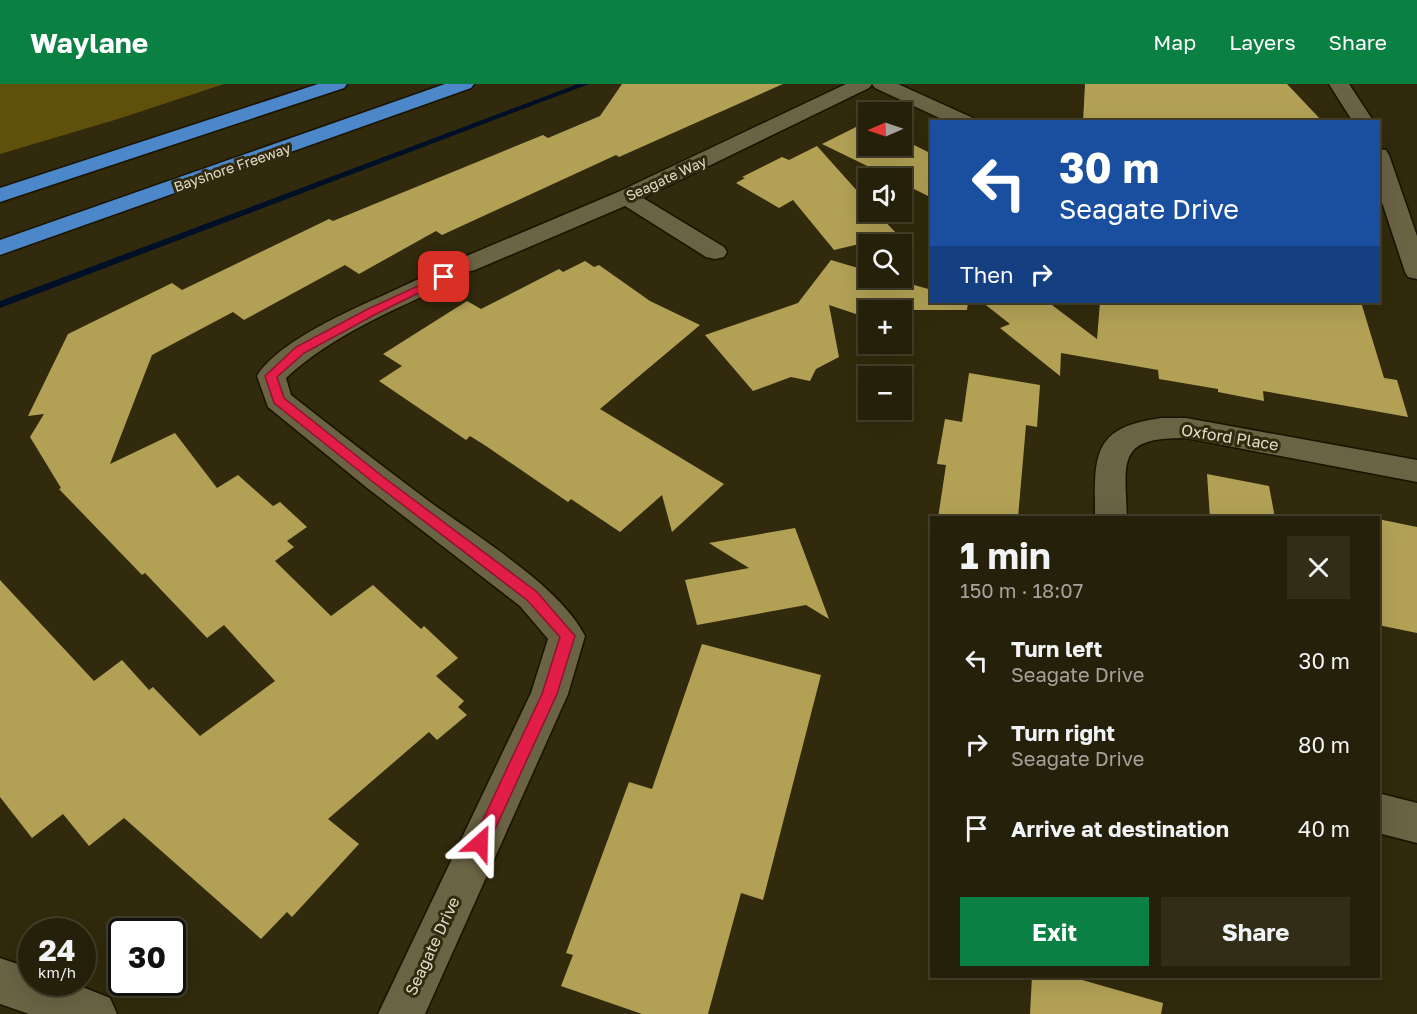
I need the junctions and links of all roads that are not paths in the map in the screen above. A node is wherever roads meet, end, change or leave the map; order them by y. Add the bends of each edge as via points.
1 (337, 84) edge
2 (464, 84) edge
3 (862, 84) edge
4 (882, 84) edge
5 (1339, 84) edge
6 (962, 120) edge
7 (1363, 120) edge
8 (1380, 161) edge
9 (0, 195) edge
10 (626, 197) junction
11 (1380, 237) edge
12 (1406, 242) junction
13 (0, 248) edge
14 (715, 252) dead end
15 (455, 271) joint
16 (1417, 272) edge
17 (1417, 471) edge
18 (1111, 516) edge
19 (1380, 814) edge
20 (1417, 823) edge
21 (0, 981) edge
22 (94, 1014) edge
23 (401, 1014) edge

1 - 9 highway
2 - 13 highway, Bayshore Freeway
3 - 10 street, Seagate Way
4 - 6 street
5 - 7 street
8 - 12 street
10 - 14 street
10 - 15 street, Seagate Way
11 - 12 street
12 - 16 street
15 - 23 street, Seagate Drive via 300,350 271,376 278,400 532,596 567,636 549,694
17 - 18 street, Oxford Place via 1186,428 1158,427 1137,432 1118,446 1110,466
19 - 20 street
21 - 22 street

